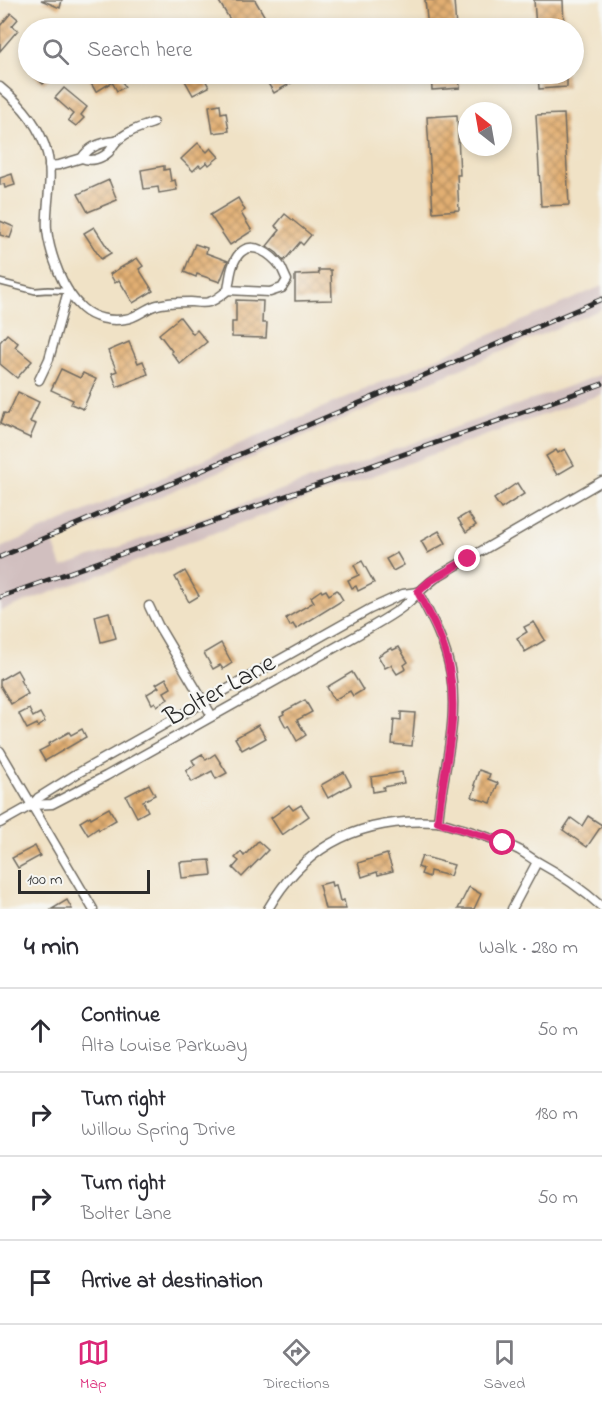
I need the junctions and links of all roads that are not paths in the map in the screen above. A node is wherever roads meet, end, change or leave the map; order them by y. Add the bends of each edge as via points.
1 (0, 87) edge
2 (153, 123) dead end
3 (49, 166) junction
4 (0, 282) edge
5 (228, 290) junction
6 (68, 291) junction
7 (39, 380) dead end
8 (602, 481) edge
9 (418, 592) junction
10 (149, 606) dead end
11 (204, 702) junction
12 (212, 716) junction
13 (0, 751) edge
14 (32, 805) junction
15 (438, 822) junction
16 (0, 824) edge
17 (537, 862) junction
18 (602, 907) edge
19 (93, 909) edge
20 (268, 909) edge
21 (512, 909) edge

1 - 3 street via 35,124 43,138
2 - 3 street via 116,141 110,151 96,159 82,158
3 - 6 street via 49,244
4 - 6 lane via 35,291
5 - 5 street via 234,263 249,248 260,249 272,257 287,280 282,288 270,292
5 - 6 street via 210,302 155,306 128,319 114,320 97,317 82,308
6 - 7 street via 49,359
8 - 9 street, Bolter Lane via 440,575
9 - 11 street, Bolter Lane via 370,609
9 - 12 street, Bolter Lane via 394,614
9 - 15 street via 444,649 453,694
10 - 11 street
11 - 12 street
11 - 14 street, Bolter Lane via 53,788
12 - 14 street, Bolter Lane via 52,804
13 - 14 street
14 - 16 street, Bolter Lane
14 - 19 street
15 - 17 street via 503,843
15 - 20 street via 382,824 338,840 300,866
17 - 18 street via 568,879
17 - 21 street

